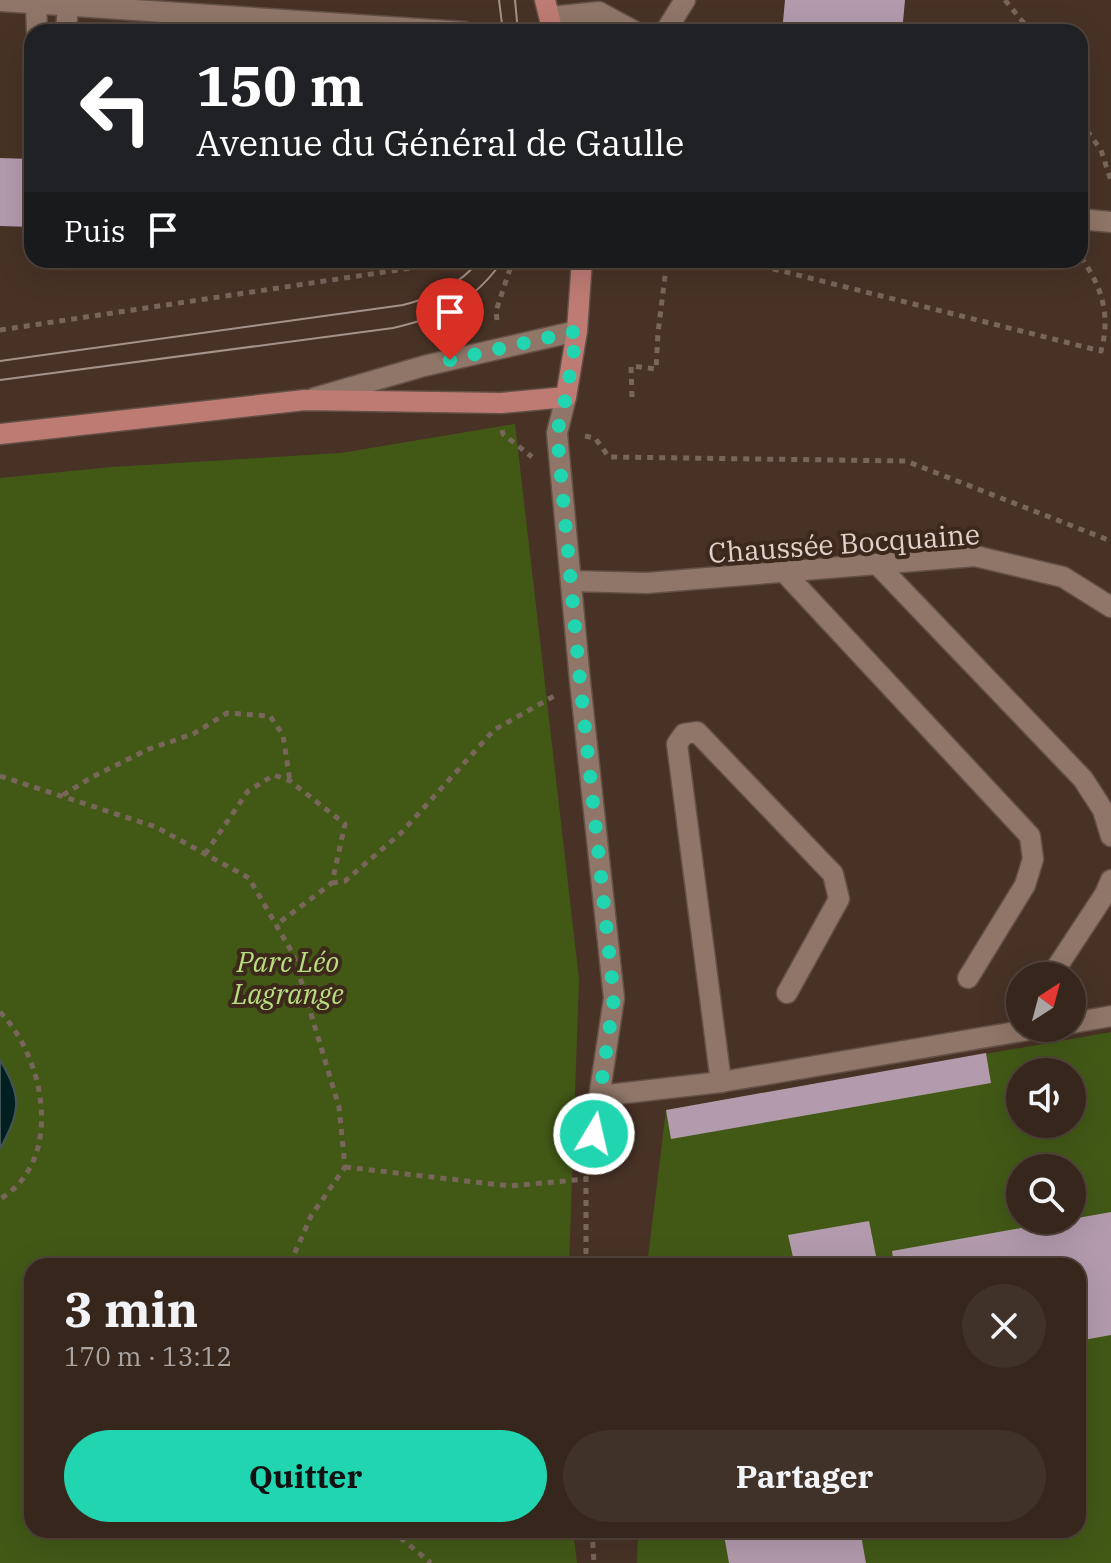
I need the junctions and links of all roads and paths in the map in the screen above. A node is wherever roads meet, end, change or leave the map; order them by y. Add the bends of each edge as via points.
1 (685, 0) edge
2 (1005, 0) edge
3 (0, 1) edge
4 (36, 3) junction
5 (68, 5) junction
6 (601, 6) edge
7 (549, 16) edge
8 (37, 24) edge
9 (67, 24) edge
10 (349, 24) edge
11 (625, 24) edge
12 (670, 24) edge
13 (1024, 24) edge
14 (1088, 132) edge
15 (1111, 181) edge
16 (1088, 220) edge
17 (1111, 222) edge
18 (1088, 267) edge
19 (411, 268) edge
20 (581, 268) edge
21 (666, 268) edge
22 (770, 268) edge
23 (0, 330) edge
24 (577, 331) junction
25 (566, 397) junction
26 (632, 397) dead end
27 (305, 400) junction
28 (557, 433) junction
29 (0, 434) edge
30 (1111, 541) edge
31 (878, 565) junction
32 (785, 573) junction
33 (571, 581) junction
34 (1111, 607) edge
35 (580, 681) junction
36 (0, 776) edge
37 (290, 781) junction
38 (62, 796) junction
39 (1111, 836) edge
40 (205, 854) junction
41 (1111, 880) edge
42 (332, 883) junction
43 (276, 925) junction
44 (1060, 962) edge
45 (968, 978) dead end
46 (787, 993) dead end
47 (0, 1012) edge
48 (1111, 1016) edge
49 (1086, 1020) edge
50 (1006, 1034) edge
51 (721, 1082) junction
52 (598, 1104) junction
53 (345, 1167) junction
54 (586, 1179) junction
55 (0, 1199) edge
56 (293, 1258) edge
57 (586, 1258) edge
58 (401, 1538) edge
59 (592, 1538) edge
60 (431, 1563) edge
61 (594, 1563) edge

1 - 12 street
2 - 13 path
3 - 4 street
4 - 5 street
4 - 8 street
5 - 9 street
5 - 10 street
6 - 7 street via 563,18
6 - 11 street
14 - 15 path via 1101,150
16 - 17 street
18 - 22 path via 1107,313 1101,351
19 - 23 path
20 - 24 main road
21 - 26 path via 656,369 631,366
24 - 25 main road
24 - 27 street
25 - 27 main road via 501,403
25 - 28 street
27 - 29 main road
28 - 30 path via 595,438 609,457 906,461
28 - 33 street
31 - 32 street, Chaussée Bocquaine
31 - 34 street, Chaussée Bocquaine via 975,556 1063,577
31 - 39 street via 1083,779 1103,810
32 - 33 street, Chaussée Bocquaine via 647,583
32 - 45 street via 1030,836 1033,859 1025,885
33 - 35 street
35 - 42 path via 494,730 401,833 345,881
35 - 52 street via 614,998
36 - 38 path
37 - 38 path via 283,735 270,716 227,713
37 - 40 path via 274,775 248,791
37 - 42 path via 345,824
38 - 40 path via 156,827
40 - 43 path via 249,878
41 - 44 street
42 - 43 path
43 - 53 path via 293,954 339,1107
46 - 51 street via 839,899 833,874 697,732 684,734 677,744
47 - 55 path via 16,1028 39,1086 42,1142 28,1170
48 - 49 street
50 - 51 street
51 - 52 street
52 - 54 path
53 - 54 path via 510,1186
53 - 56 path via 311,1216
54 - 57 path
58 - 60 path
59 - 61 path

